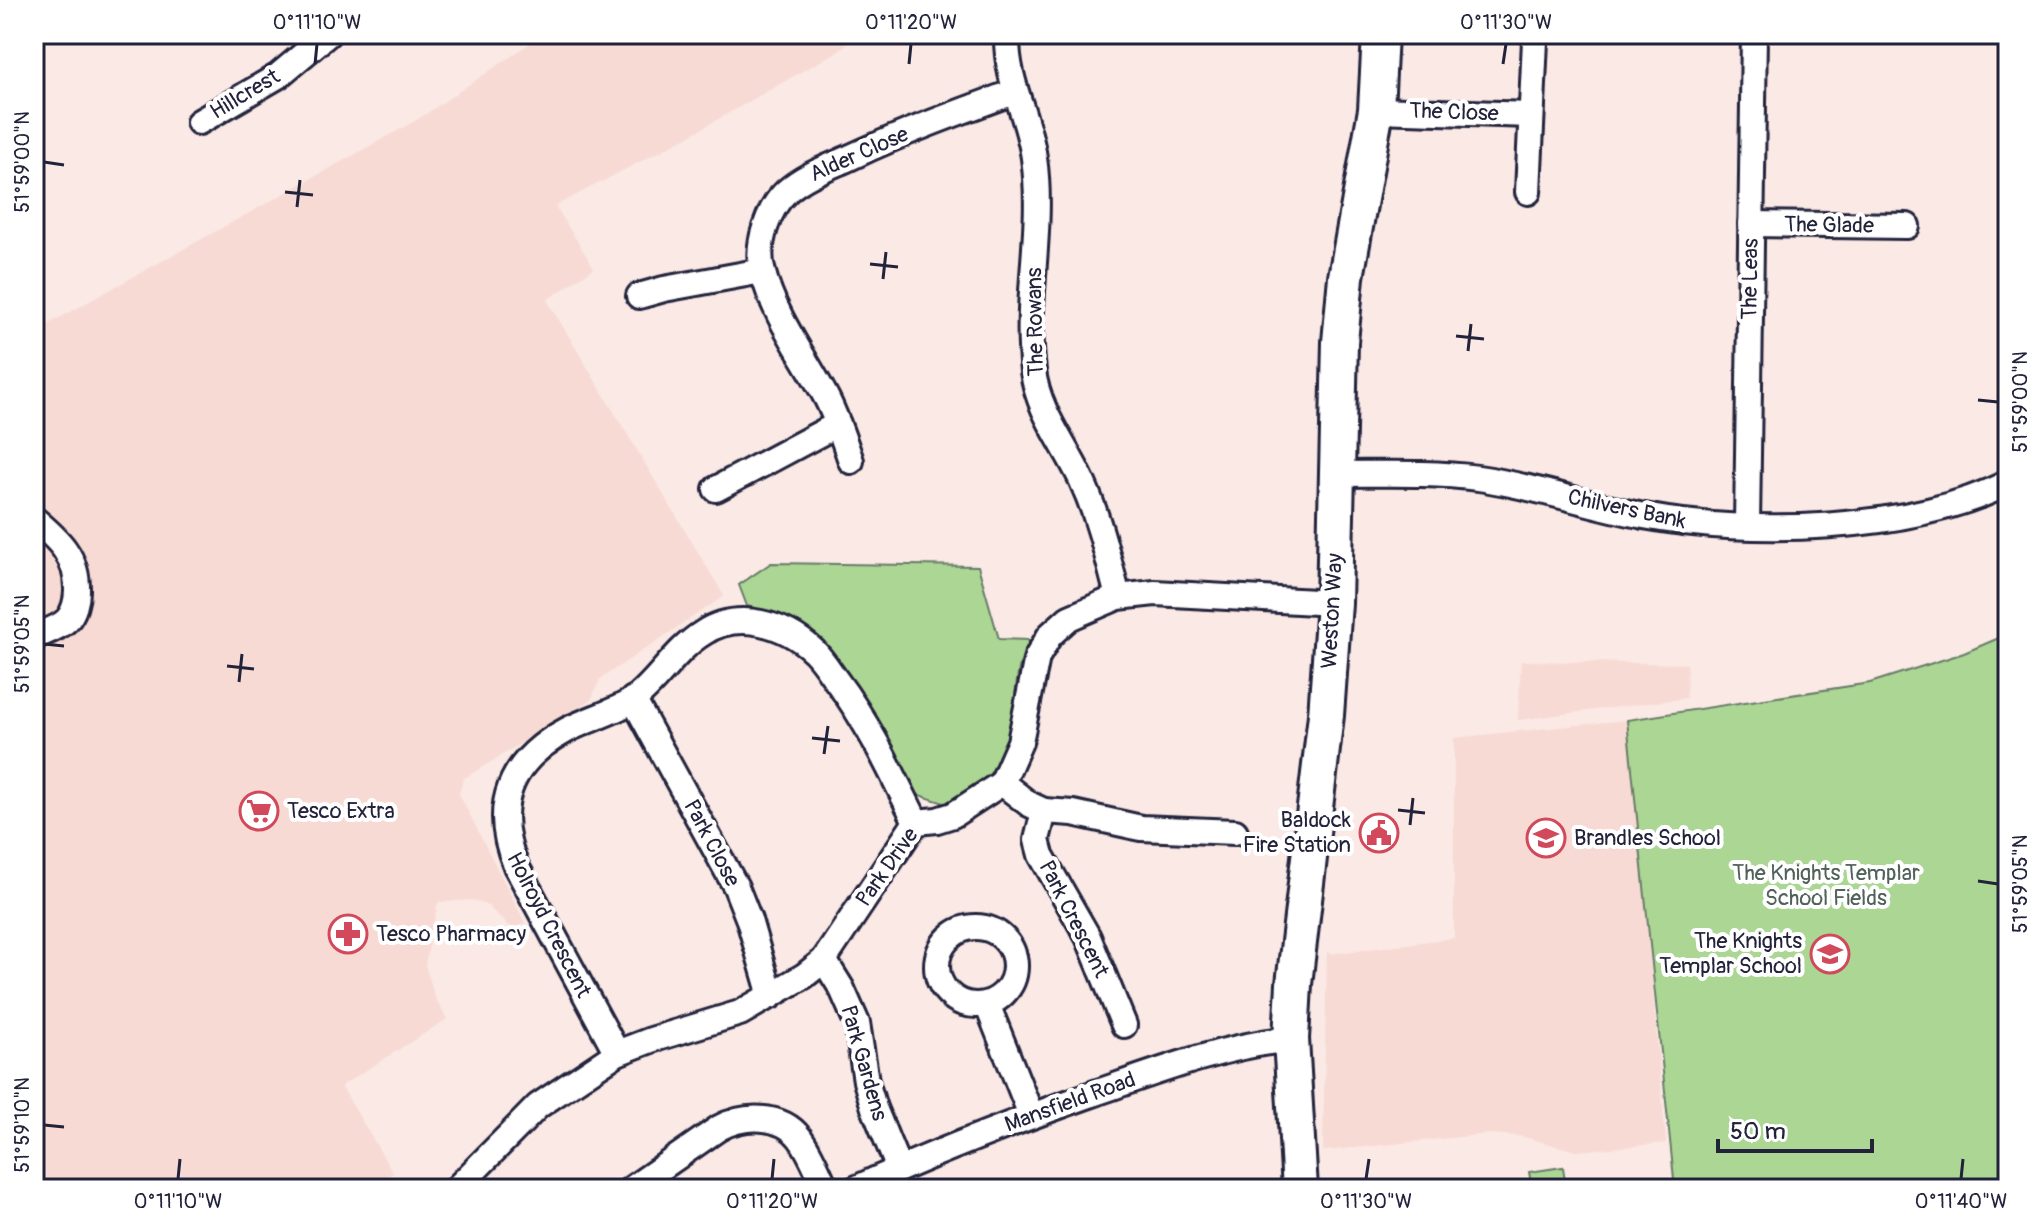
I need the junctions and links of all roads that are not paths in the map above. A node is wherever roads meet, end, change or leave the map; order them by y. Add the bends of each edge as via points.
1 (328, 34) edge
2 (1007, 34) edge
3 (1380, 34) edge
4 (1754, 34) edge
5 (1535, 40) dead end
6 (1014, 92) junction
7 (1376, 110) junction
8 (1531, 115) junction
9 (199, 122) dead end
10 (1528, 192) dead end
11 (1751, 224) junction
12 (1907, 226) dead end
13 (762, 271) junction
14 (639, 296) dead end
15 (838, 424) junction
16 (851, 461) dead end
17 (1338, 474) junction
18 (2008, 483) edge
19 (716, 489) dead end
20 (34, 519) edge
21 (1747, 525) junction
22 (1118, 597) junction
23 (1334, 603) junction
24 (34, 637) edge
25 (633, 699) junction
26 (1002, 783) junction
27 (1044, 811) junction
28 (916, 822) junction
29 (1235, 832) dead end
30 (824, 960) junction
31 (771, 996) junction
32 (987, 1004) dead end
33 (1124, 1025) dead end
34 (1291, 1039) junction
35 (617, 1053) junction
36 (1031, 1115) junction
37 (899, 1169) junction
38 (456, 1189) edge
39 (631, 1189) edge
40 (826, 1189) edge
41 (855, 1189) edge
42 (1300, 1189) edge

1 - 9 street, Hillcrest via 278,76
2 - 6 street, The Rowans
3 - 7 street, Weston Way
4 - 11 street, The Leas
5 - 8 street, The Close
6 - 13 street, Alder Close via 902,133 804,178 784,193 771,214 760,257
6 - 22 street, The Rowans via 1034,157 1033,372 1048,421 1097,517
7 - 8 street, The Close
7 - 17 street, Weston Way via 1346,277
8 - 10 street, The Close
11 - 12 street, The Glade
11 - 21 street, The Leas
13 - 14 street
13 - 15 street, Alder Close
15 - 16 street, Alder Close
15 - 19 street
17 - 21 street, Chilvers Bank via 1478,478 1643,515
17 - 23 street, Weston Way
18 - 21 street, Chilvers Bank via 1928,510 1870,522
20 - 24 street via 70,553 77,575 71,615
22 - 23 street via 1155,593
22 - 26 street via 1069,618 1043,645 1033,668 1020,742
23 - 34 street, Weston Way
25 - 28 street, Holroyd Crescent via 703,632 737,620 794,636 815,652 861,714
25 - 31 street, Park Close via 731,876
25 - 35 street, Holroyd Crescent via 538,748 515,775 507,804 507,846
26 - 27 street
26 - 28 street, Park Drive via 953,815
27 - 29 street via 1141,828
27 - 33 street, Park Crescent via 1037,840 1041,855 1088,937
28 - 30 street, Park Drive
30 - 31 street, Park Drive
30 - 37 street, Park Gardens via 857,1023 866,1081
31 - 35 street, Park Drive via 740,1013
32 - 36 street
34 - 36 street, Mansfield Road via 1232,1048
34 - 42 street, Weston Way
35 - 38 street, Park Drive via 538,1106
36 - 37 street, Mansfield Road
37 - 41 street, Mansfield Road
39 - 40 street via 719,1128 748,1117 793,1130

